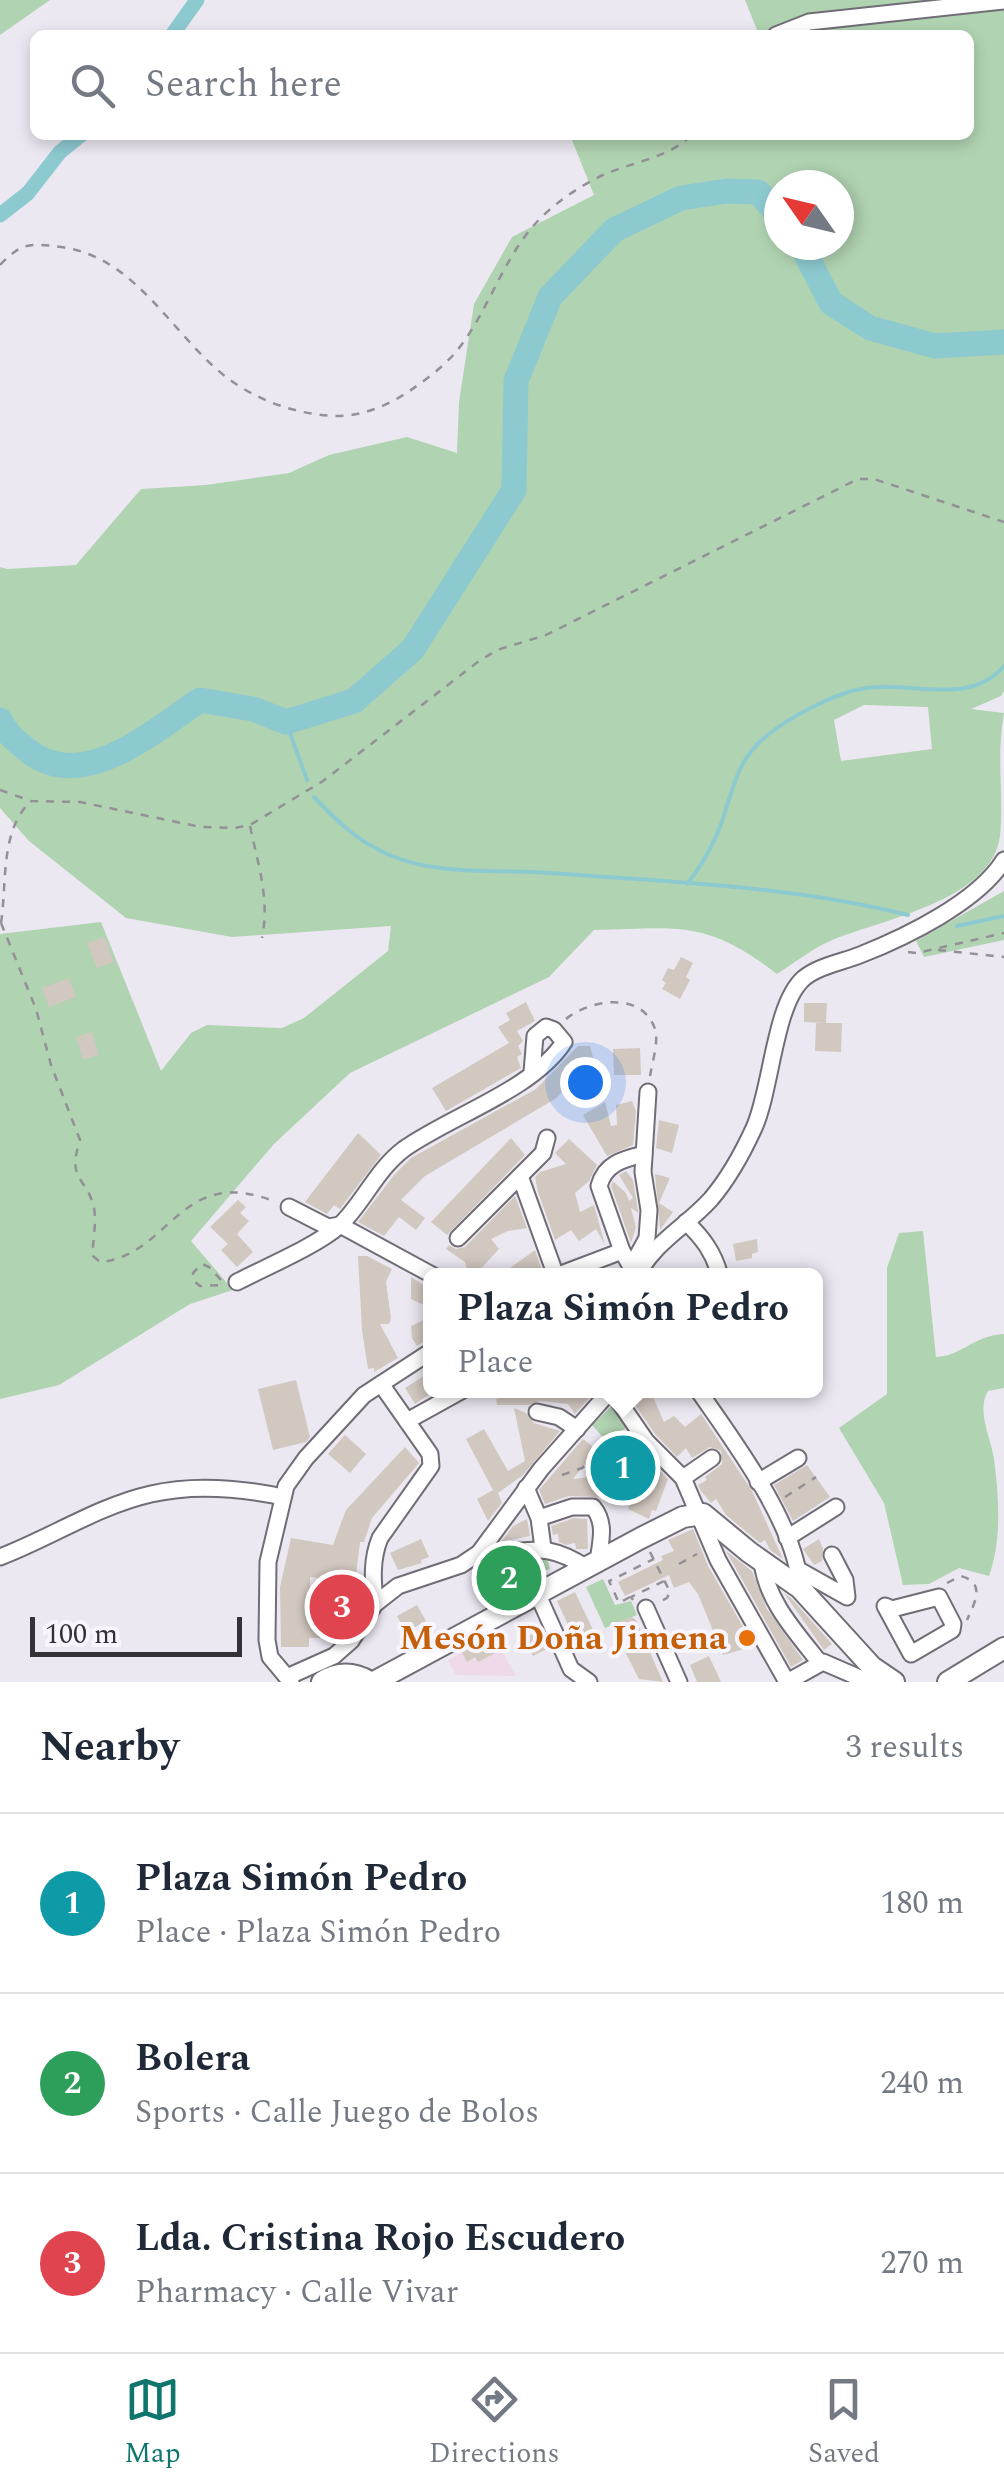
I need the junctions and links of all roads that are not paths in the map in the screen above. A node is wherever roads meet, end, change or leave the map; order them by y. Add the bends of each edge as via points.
1 (1004, 1) edge
2 (789, 30) edge
3 (1004, 860) edge
4 (554, 1030) road end
5 (648, 1092) road end
6 (548, 1138) dead end
7 (644, 1154) junction
8 (520, 1176) junction
9 (289, 1207) road end
10 (686, 1222) junction
11 (340, 1225) junction
12 (458, 1238) dead end
13 (622, 1251) junction
14 (553, 1268) edge
15 (577, 1268) edge
16 (632, 1268) edge
17 (636, 1268) edge
18 (642, 1268) edge
19 (718, 1268) edge
20 (423, 1270) edge
21 (231, 1283) road end
22 (423, 1357) edge
23 (382, 1384) junction
24 (449, 1398) edge
25 (604, 1398) edge
26 (616, 1398) edge
27 (704, 1398) edge
28 (537, 1412) dead end
29 (408, 1421) junction
30 (578, 1428) junction
31 (712, 1458) dead end
32 (798, 1458) dead end
33 (683, 1478) junction
34 (758, 1482) junction
35 (526, 1488) junction
36 (283, 1496) junction
37 (836, 1507) dead end
38 (698, 1514) junction
39 (539, 1518) junction
40 (787, 1538) junction
41 (543, 1548) junction
42 (479, 1553) junction
43 (832, 1555) dead end
44 (0, 1557) edge
45 (762, 1562) junction
46 (592, 1565) junction
47 (800, 1579) junction
48 (538, 1595) junction
49 (375, 1604) junction
50 (646, 1608) road end
51 (1004, 1648) edge
52 (911, 1654) joint
53 (776, 1663) junction
54 (820, 1664) junction
55 (842, 1675) edge
56 (289, 1680) edge
57 (322, 1682) edge
58 (372, 1682) edge
59 (590, 1682) edge
60 (679, 1682) edge
61 (778, 1682) edge
62 (787, 1682) edge
63 (869, 1682) edge
64 (894, 1682) edge
65 (948, 1682) edge

1 - 2 street via 809,22
3 - 10 street via 980,888 878,948 813,972 792,993 755,1126 724,1181
4 - 11 street via 564,1042 532,1072 403,1150
5 - 7 street
6 - 8 street via 543,1154
7 - 13 street via 620,1160 600,1179
7 - 17 street via 649,1210
8 - 12 street
8 - 14 street
9 - 11 street via 328,1227
10 - 18 street
10 - 19 street via 704,1239
11 - 20 street
11 - 21 street
13 - 15 street
13 - 16 street
22 - 23 street
23 - 29 street
23 - 36 street via 306,1458
24 - 29 street
25 - 30 street
26 - 33 street
27 - 34 street
28 - 30 street
29 - 49 street via 431,1466 374,1552
30 - 35 street
31 - 33 street
32 - 34 street
33 - 38 street
34 - 40 street
35 - 39 street
35 - 42 street
36 - 44 street via 190,1488 150,1494
36 - 56 street via 268,1562 267,1640 270,1656
37 - 40 street
38 - 45 street
38 - 46 street
38 - 53 street
39 - 41 street
39 - 46 street via 593,1507 602,1528
40 - 47 street
41 - 42 street
41 - 46 street
42 - 49 street via 398,1586
43 - 47 street via 847,1597
45 - 47 street
45 - 54 street via 776,1606
46 - 48 street
47 - 64 street via 872,1667
48 - 58 street
48 - 59 street via 571,1669
49 - 56 street via 351,1641
50 - 60 street
51 - 65 street
52 - 52 street via 952,1630 939,1597 885,1606
53 - 61 street
53 - 62 street
54 - 55 street
54 - 62 street
55 - 63 street
57 - 58 street via 350,1674

